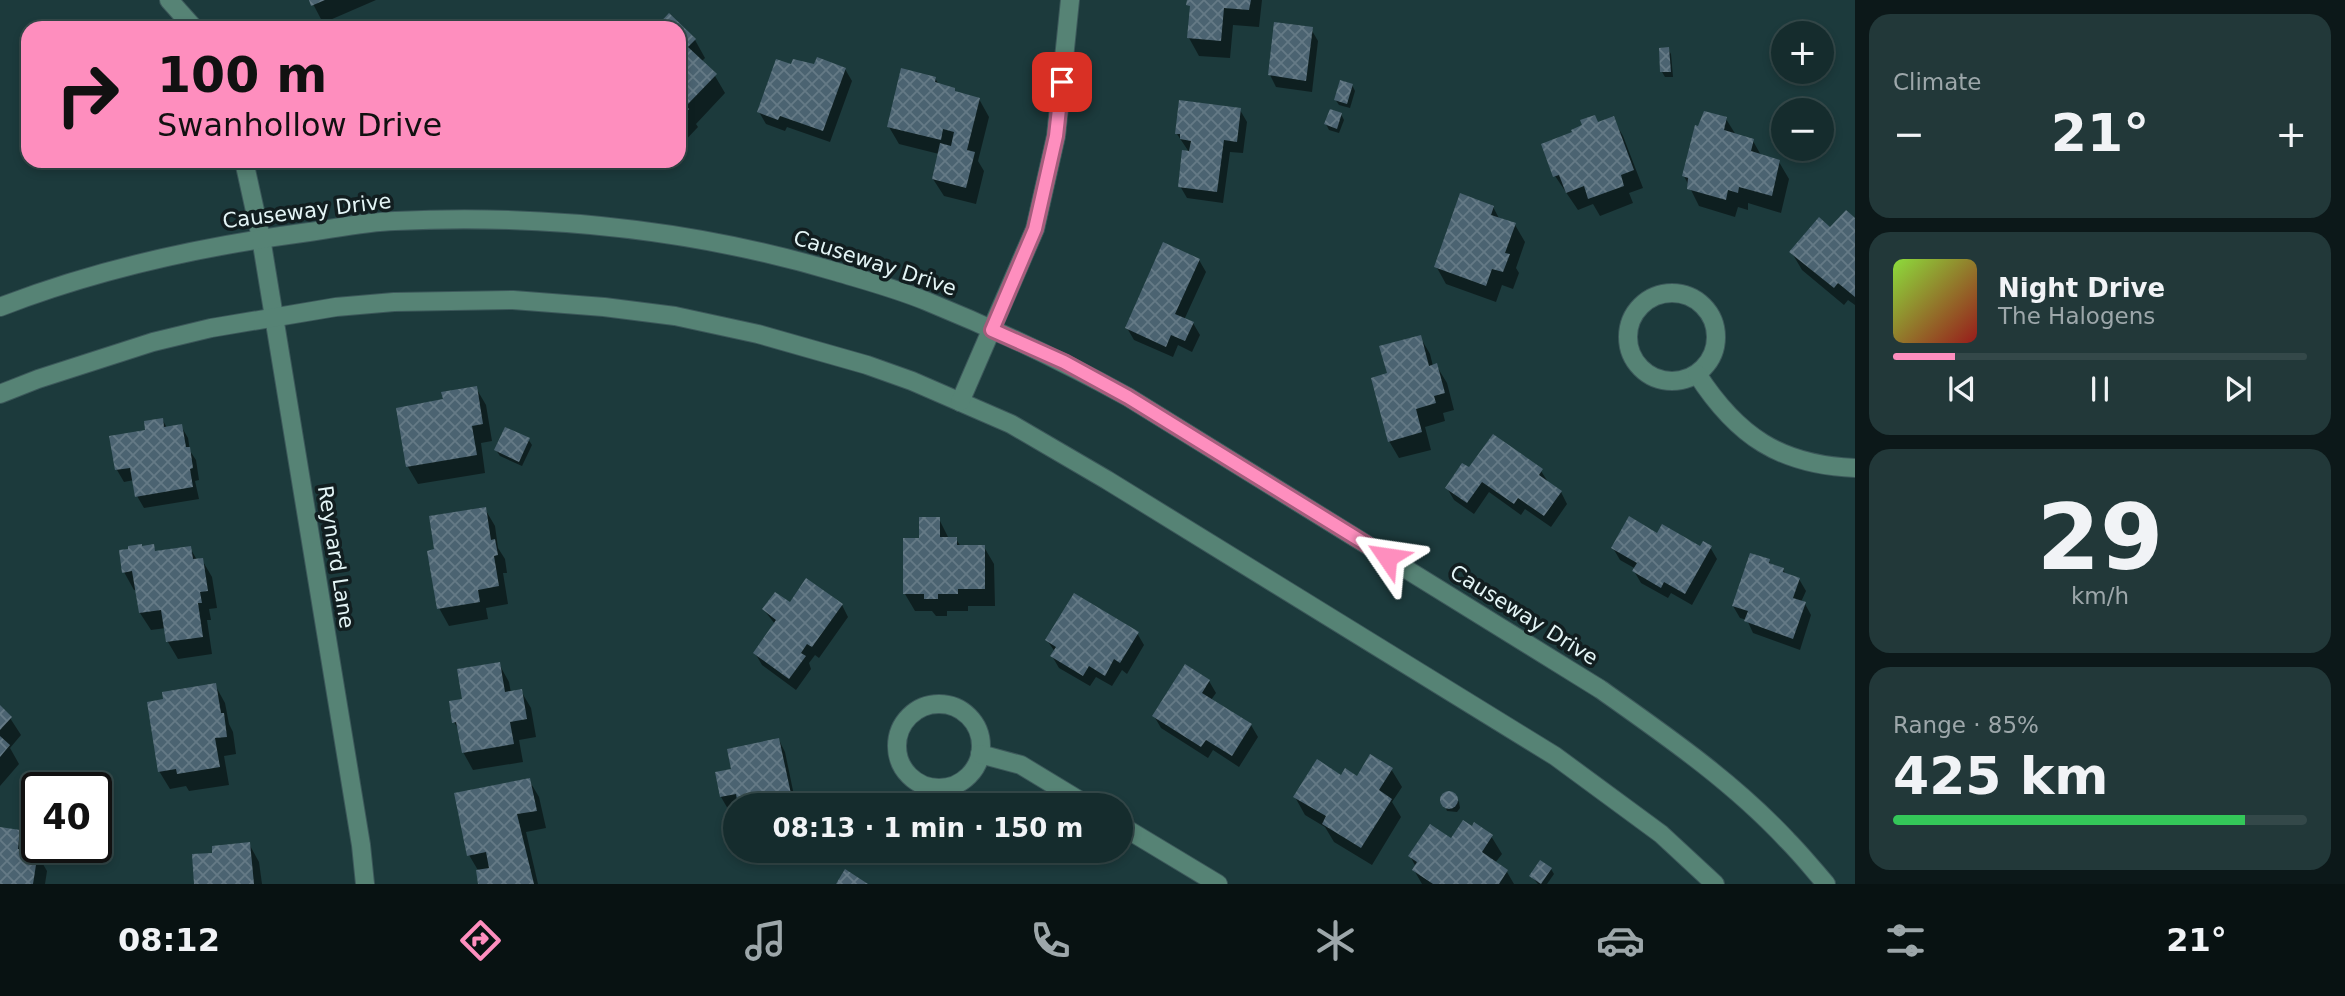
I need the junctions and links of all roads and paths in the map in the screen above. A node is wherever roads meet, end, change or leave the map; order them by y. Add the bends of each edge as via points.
1 (169, 0) edge
2 (1070, 0) edge
3 (188, 21) edge
4 (246, 168) edge
5 (261, 238) junction
6 (0, 307) edge
7 (273, 319) junction
8 (992, 330) junction
9 (1697, 374) junction
10 (0, 394) edge
11 (960, 402) junction
12 (1855, 468) edge
13 (980, 754) junction
14 (1067, 793) edge
15 (1133, 833) edge
16 (365, 884) edge
17 (1218, 884) edge
18 (1715, 884) edge
19 (1826, 884) edge

1 - 3 street
2 - 8 street via 1056,136 1035,229
4 - 5 street, Reynard Lane
5 - 6 street, Causeway Drive via 197,248 101,272
5 - 7 street, Reynard Lane
5 - 8 street, Causeway Drive via 392,221 548,220 631,228 784,256 925,300
7 - 10 street via 153,342
7 - 11 street via 394,302 513,300 675,316 867,365
7 - 16 street, Reynard Lane
8 - 11 street
8 - 19 street, Causeway Drive via 1128,397 1600,689 1741,796
9 - 9 street via 1714,353 1717,339 1709,313 1688,295 1660,294 1648,299 1630,321 1629,348 1635,361 1644,372 1663,380 1684,380
9 - 12 street via 1713,398 1753,438 1789,458 1825,467
11 - 18 street via 1011,425 1107,480 1555,756 1661,834
13 - 13 street via 976,726 954,706 932,705 912,713 897,738 902,767 911,778 931,787 953,786 966,779
13 - 14 street via 1021,765
15 - 17 street

